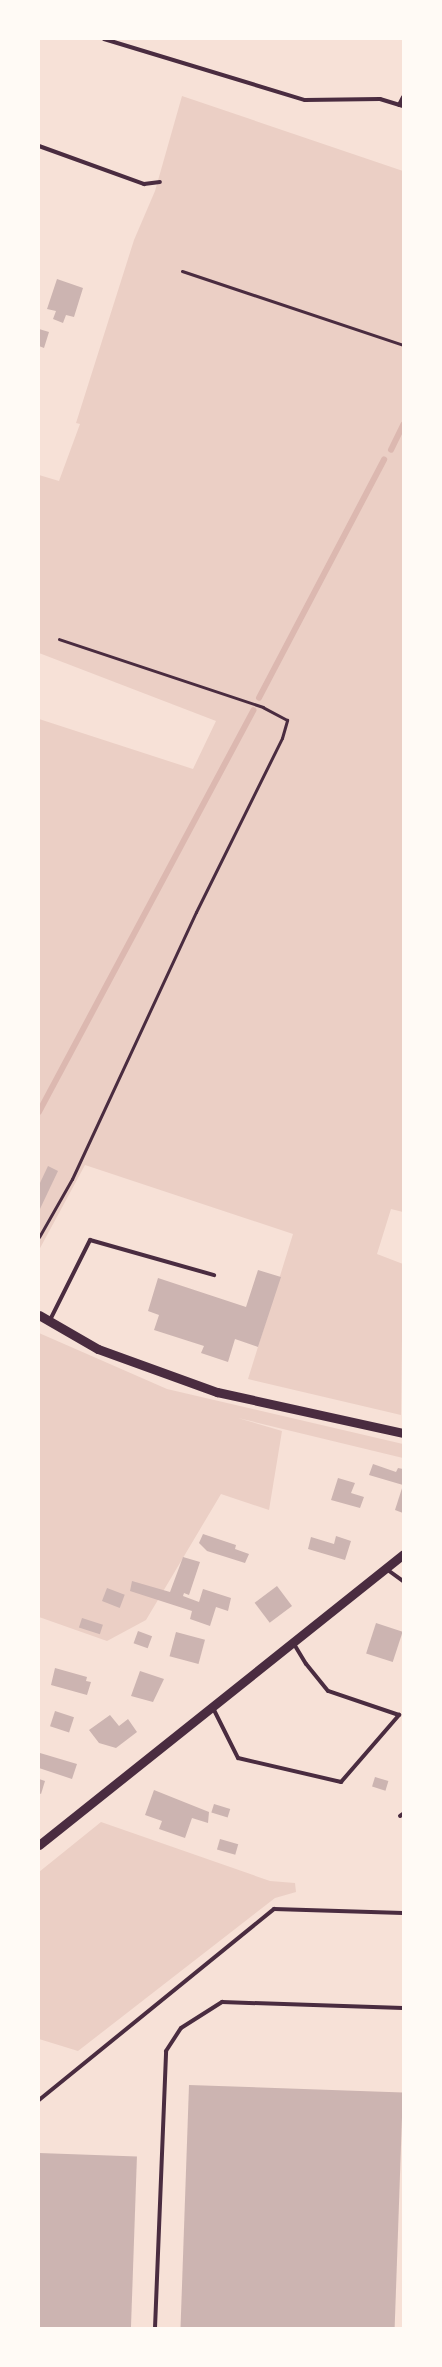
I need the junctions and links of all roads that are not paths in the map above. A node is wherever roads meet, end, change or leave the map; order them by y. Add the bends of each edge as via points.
1 (104, 39) edge
2 (403, 97) edge
3 (401, 106) edge
4 (39, 146) edge
5 (160, 182) dead end
6 (214, 1275) dead end
7 (39, 1315) edge
8 (49, 1322) junction
9 (403, 1433) edge
10 (403, 1554) edge
11 (385, 1568) junction
12 (403, 1581) edge
13 (293, 1642) junction
14 (212, 1706) junction
15 (39, 1845) edge
16 (403, 1912) edge
17 (403, 2008) edge
18 (39, 2100) edge
19 (155, 2328) edge

1 - 3 lane via 305,100 380,99
2 - 3 lane
4 - 5 lane via 144,184
6 - 8 lane via 90,1240
7 - 8 street
8 - 9 street via 98,1349 217,1392
10 - 11 street
11 - 12 lane
11 - 13 street
13 - 14 street
13 - 14 lane via 328,1691 399,1715 341,1782 238,1758
14 - 15 street
16 - 18 lane via 274,1909
17 - 19 lane via 222,2002 181,2028 166,2051

